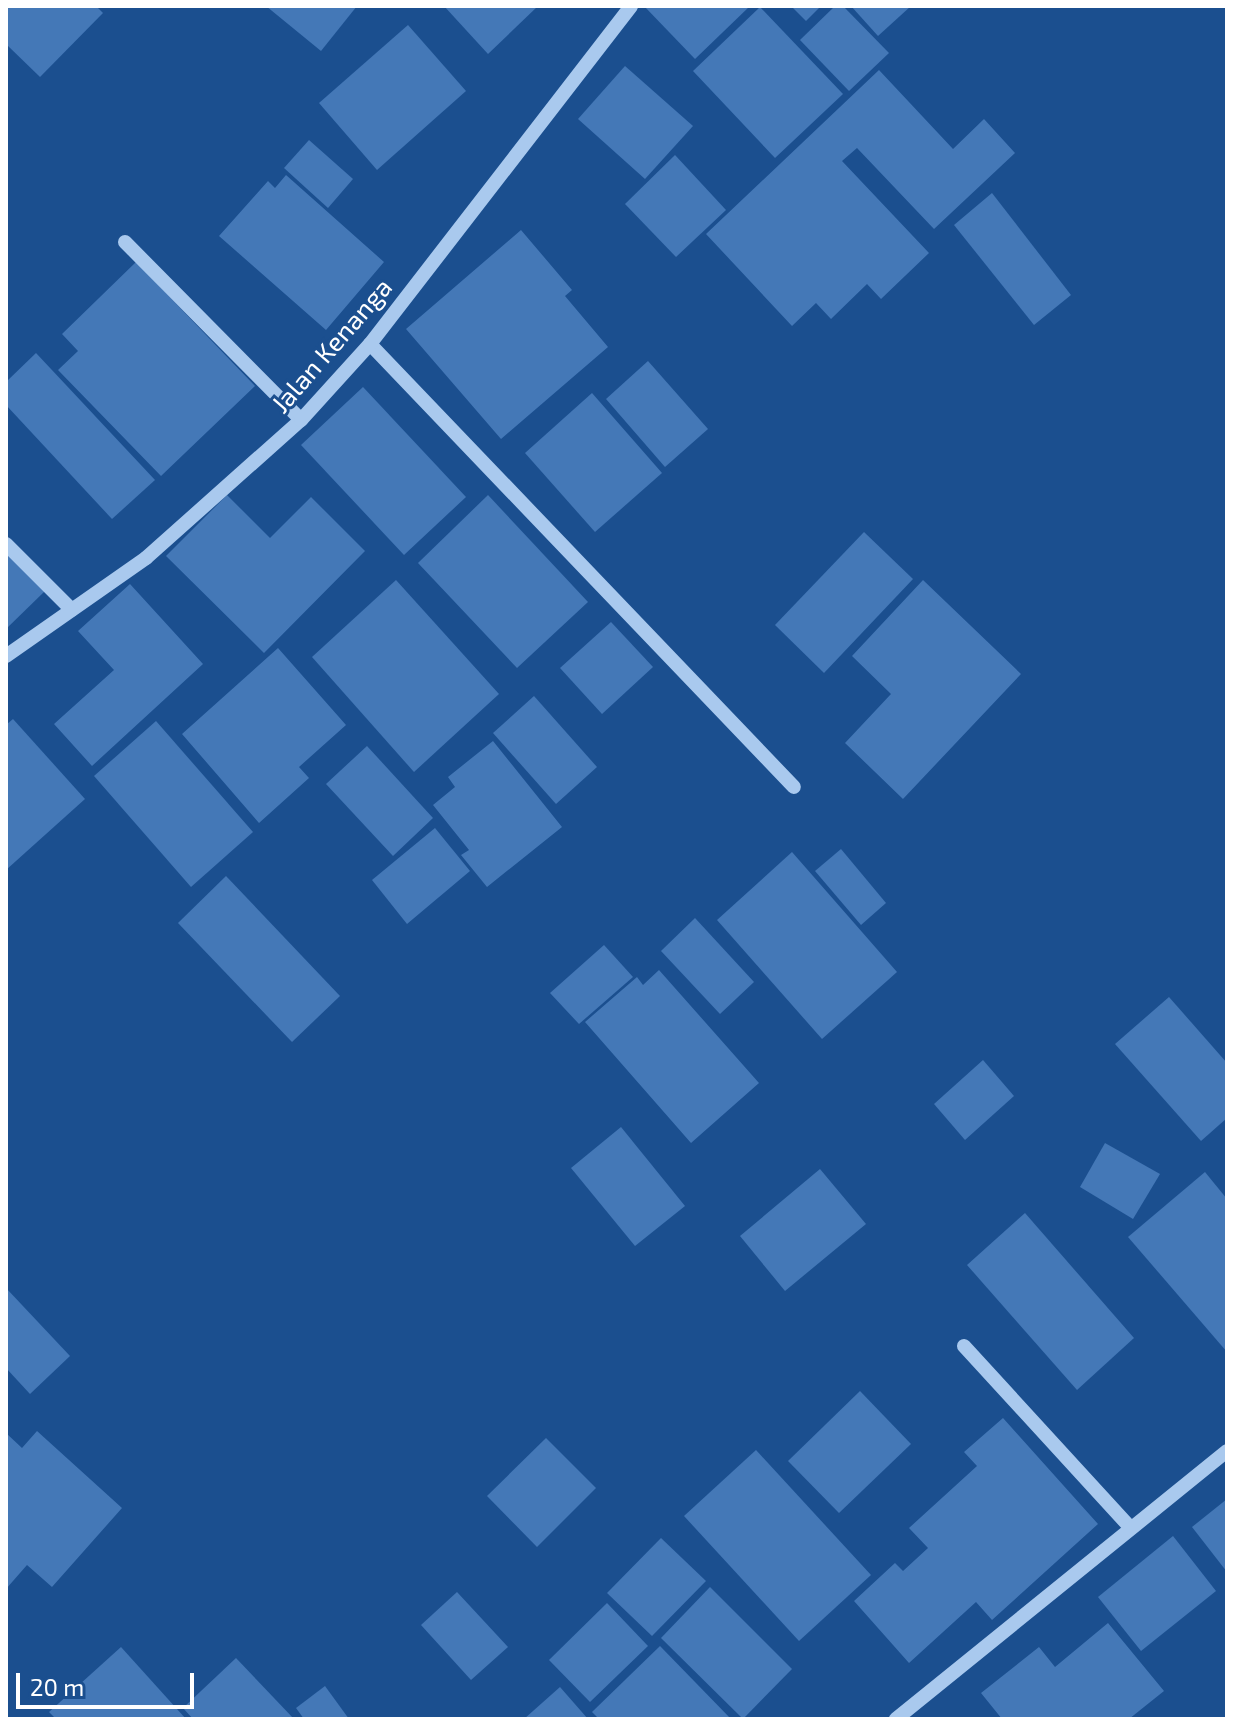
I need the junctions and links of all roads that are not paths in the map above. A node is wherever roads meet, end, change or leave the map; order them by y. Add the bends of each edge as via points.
1 (631, 6) edge
2 (125, 242) dead end
3 (370, 344) junction
4 (301, 420) junction
5 (6, 544) edge
6 (72, 610) junction
7 (6, 656) edge
8 (794, 787) dead end
9 (964, 1346) dead end
10 (1227, 1451) edge
11 (1129, 1526) junction
12 (896, 1719) edge

1 - 3 street, Jalan Kenanga
2 - 4 street
3 - 4 street, Jalan Kenanga
3 - 8 street
4 - 6 street, Jalan Kenanga via 146,558
5 - 6 street
6 - 7 street, Jalan Kenanga
9 - 11 street
10 - 11 street
11 - 12 street

